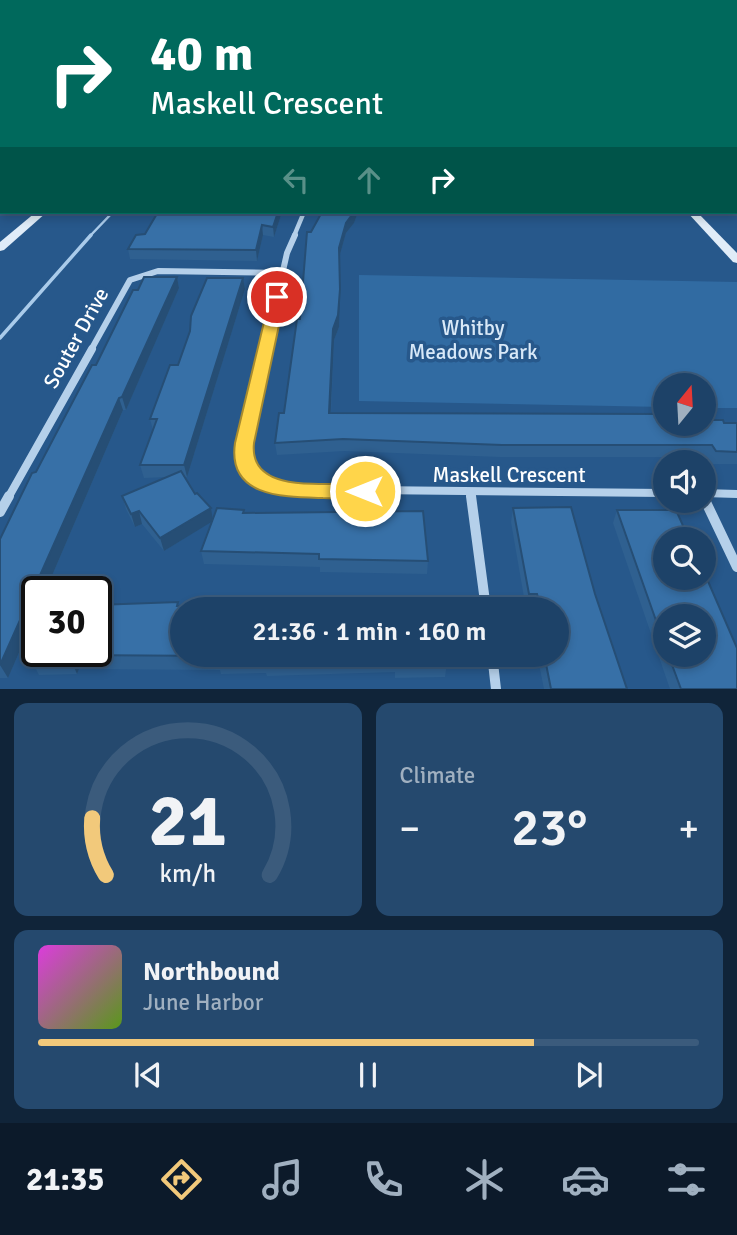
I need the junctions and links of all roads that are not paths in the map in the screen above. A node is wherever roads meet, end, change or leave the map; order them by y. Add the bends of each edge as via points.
1 (40, 214) edge
2 (303, 214) edge
3 (694, 214) edge
4 (0, 248) edge
5 (737, 260) edge
6 (283, 273) junction
7 (470, 492) junction
8 (653, 493) edge
9 (737, 494) edge
10 (716, 495) edge
11 (0, 512) edge
12 (712, 513) edge
13 (737, 567) edge
14 (484, 597) edge
15 (493, 667) edge
16 (496, 689) edge

1 - 4 street
2 - 6 street, Maskell Crescent
3 - 5 street
6 - 7 street, Maskell Crescent via 245,443 248,471 260,482 287,491
6 - 11 street, Souter Drive via 158,271 131,279
7 - 8 street, Maskell Crescent
7 - 14 street
9 - 10 street
12 - 13 street
15 - 16 street

